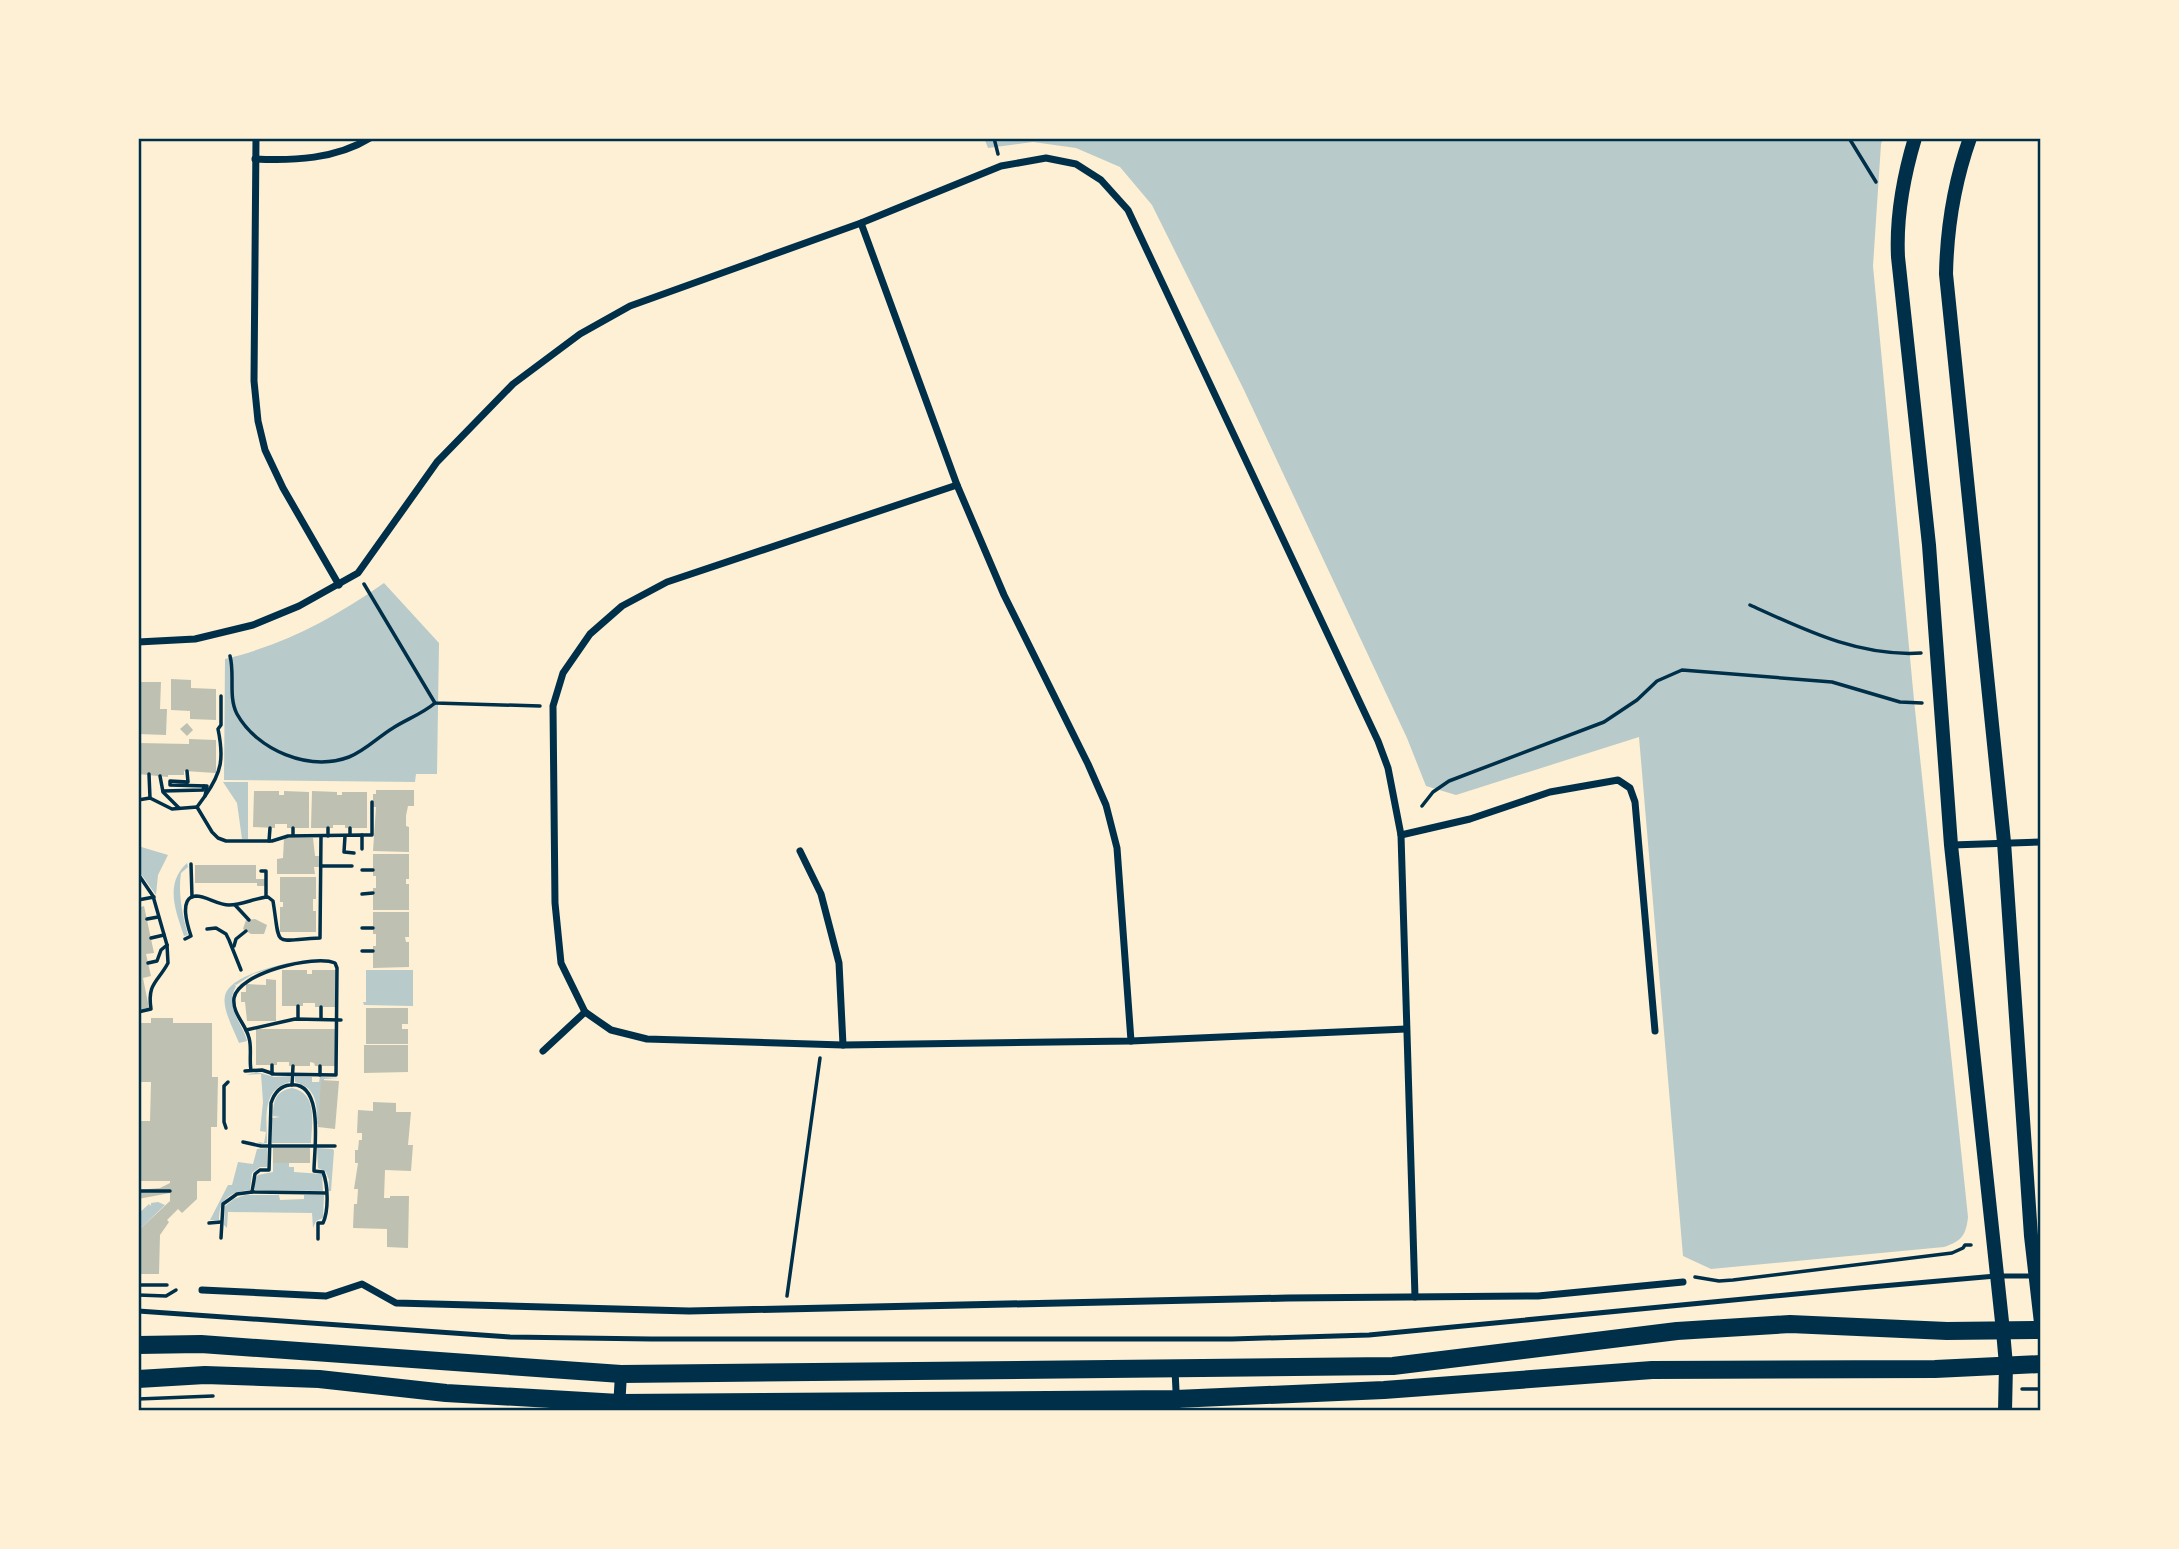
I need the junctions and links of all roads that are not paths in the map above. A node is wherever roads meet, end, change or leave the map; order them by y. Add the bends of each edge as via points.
1 (256, 138) edge
2 (369, 138) edge
3 (1915, 138) edge
4 (1970, 138) edge
5 (256, 159) junction
6 (861, 223) junction
7 (957, 485) junction
8 (339, 585) junction
9 (138, 642) edge
10 (1401, 835) junction
11 (2004, 842) junction
12 (2041, 842) edge
13 (1951, 845) junction
14 (800, 851) dead end
15 (584, 1012) junction
16 (1406, 1029) junction
17 (1655, 1031) dead end
18 (1131, 1041) junction
19 (843, 1045) junction
20 (543, 1051) dead end
21 (1996, 1276) junction
22 (2038, 1276) edge
23 (1683, 1282) road end
24 (202, 1290) dead end
25 (1415, 1297) junction
26 (138, 1311) edge
27 (2041, 1323) edge
28 (2041, 1330) edge
29 (2003, 1331) junction
30 (138, 1345) edge
31 (2041, 1364) edge
32 (2006, 1365) junction
33 (1174, 1369) junction
34 (621, 1374) junction
35 (138, 1380) edge
36 (548, 1399) junction
37 (1177, 1405) edge
38 (619, 1407) edge
39 (563, 1411) edge
40 (2005, 1411) edge

1 - 5 street
2 - 5 street via 314,157
3 - 13 main road via 1900,198 1898,257 1938,652
4 - 11 main road via 1952,204 1946,274
5 - 8 street via 254,381 258,421 265,450 283,488
6 - 7 street
6 - 8 street via 630,306 580,334 513,384 437,462 358,573
6 - 10 street via 1001,166 1046,158 1076,164 1101,180 1128,211 1378,741
7 - 15 street via 667,582 622,606 590,634 563,673 553,706 555,903 561,963
7 - 18 street via 1004,595 1106,805 1117,848
8 - 9 street via 287,612 241,628 195,639
10 - 16 street
10 - 17 street via 1470,819 1550,792 1618,780 1630,788 1635,802
11 - 12 street
11 - 13 street
11 - 22 main road
13 - 21 main road
14 - 19 street via 821,894 839,963
15 - 19 street via 611,1030 647,1039
15 - 20 street
16 - 18 street
16 - 25 street
18 - 19 street
21 - 22 lane
21 - 26 lane via 1369,1335 1232,1339 510,1337
21 - 29 main road
22 - 27 main road
23 - 25 street via 1577,1294
24 - 25 street via 326,1296 362,1284 396,1303 675,1311
28 - 29 main road
29 - 32 main road
29 - 33 main road via 1790,1324 1677,1331 1393,1366
30 - 34 main road via 201,1344
31 - 32 main road
32 - 37 main road via 1653,1370
32 - 40 main road
33 - 34 main road
33 - 37 street
34 - 38 street
35 - 36 main road via 205,1375 319,1379
36 - 38 main road
36 - 39 street
37 - 38 main road

